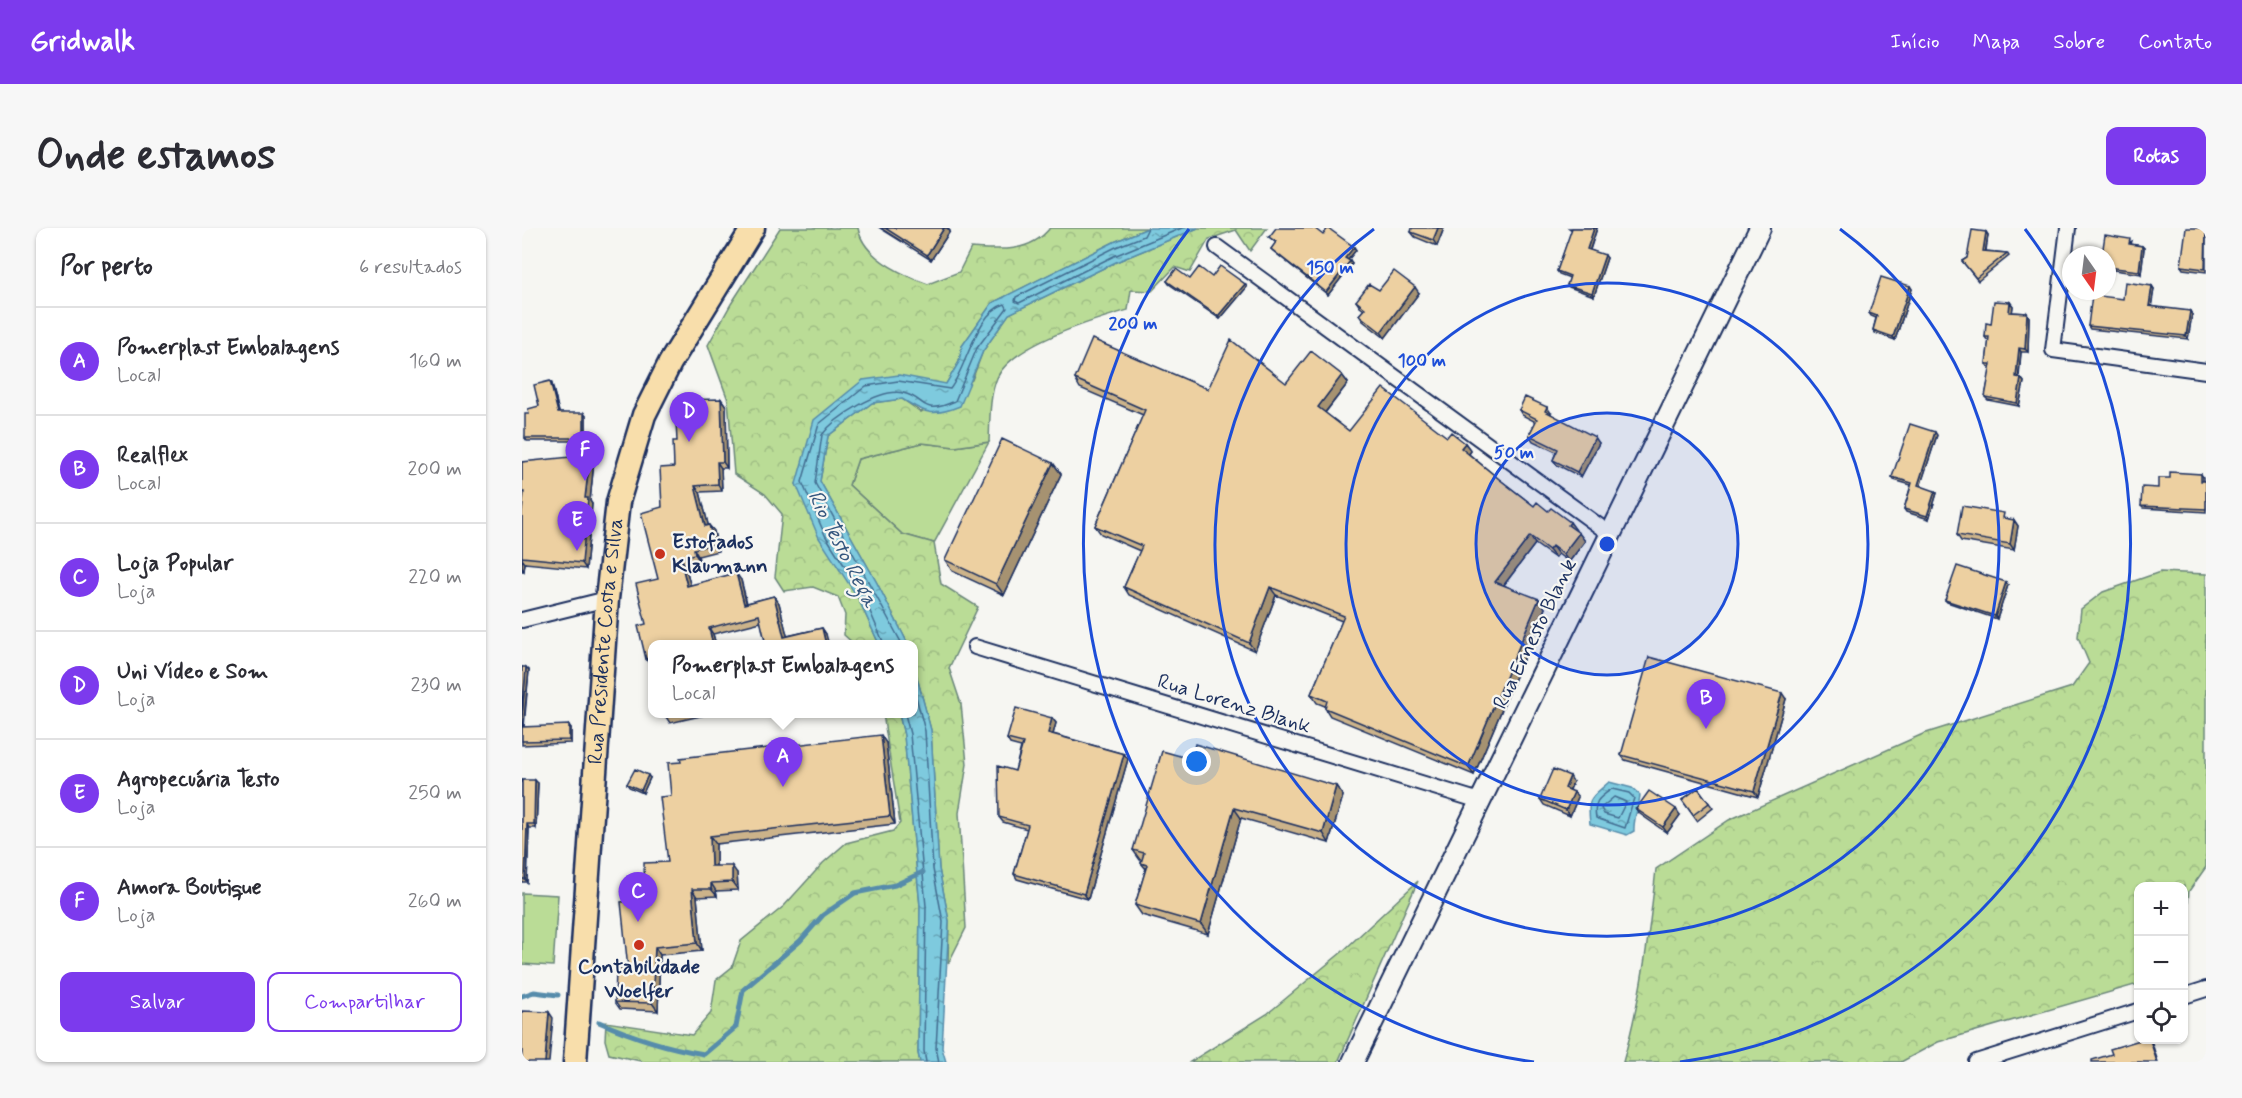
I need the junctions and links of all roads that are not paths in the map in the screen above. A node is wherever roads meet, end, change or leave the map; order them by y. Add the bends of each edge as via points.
1 (753, 228) edge
2 (1760, 228) edge
3 (2068, 228) edge
4 (742, 239) edge
5 (1217, 247) dead end
6 (2206, 371) edge
7 (1610, 534) junction
8 (607, 599) junction
9 (522, 620) edge
10 (975, 647) dead end
11 (1480, 801) junction
12 (2206, 989) edge
13 (2188, 995) edge
14 (2134, 1013) edge
15 (575, 1062) edge
16 (1353, 1062) edge
17 (1976, 1062) edge

1 - 4 main road, Rua Presidente Costa e Silva
2 - 7 street, Rua Ernesto Blank
3 - 6 street via 2053,350
4 - 8 main road, Rua Presidente Costa e Silva via 644,415 618,502
5 - 7 street
7 - 11 street, Rua Ernesto Blank
8 - 9 street
8 - 15 main road, Rua Presidente Costa e Silva
10 - 11 street, Rua Lorenz Blank
11 - 16 street, Rua Ernesto Blank
12 - 13 street
14 - 17 street

